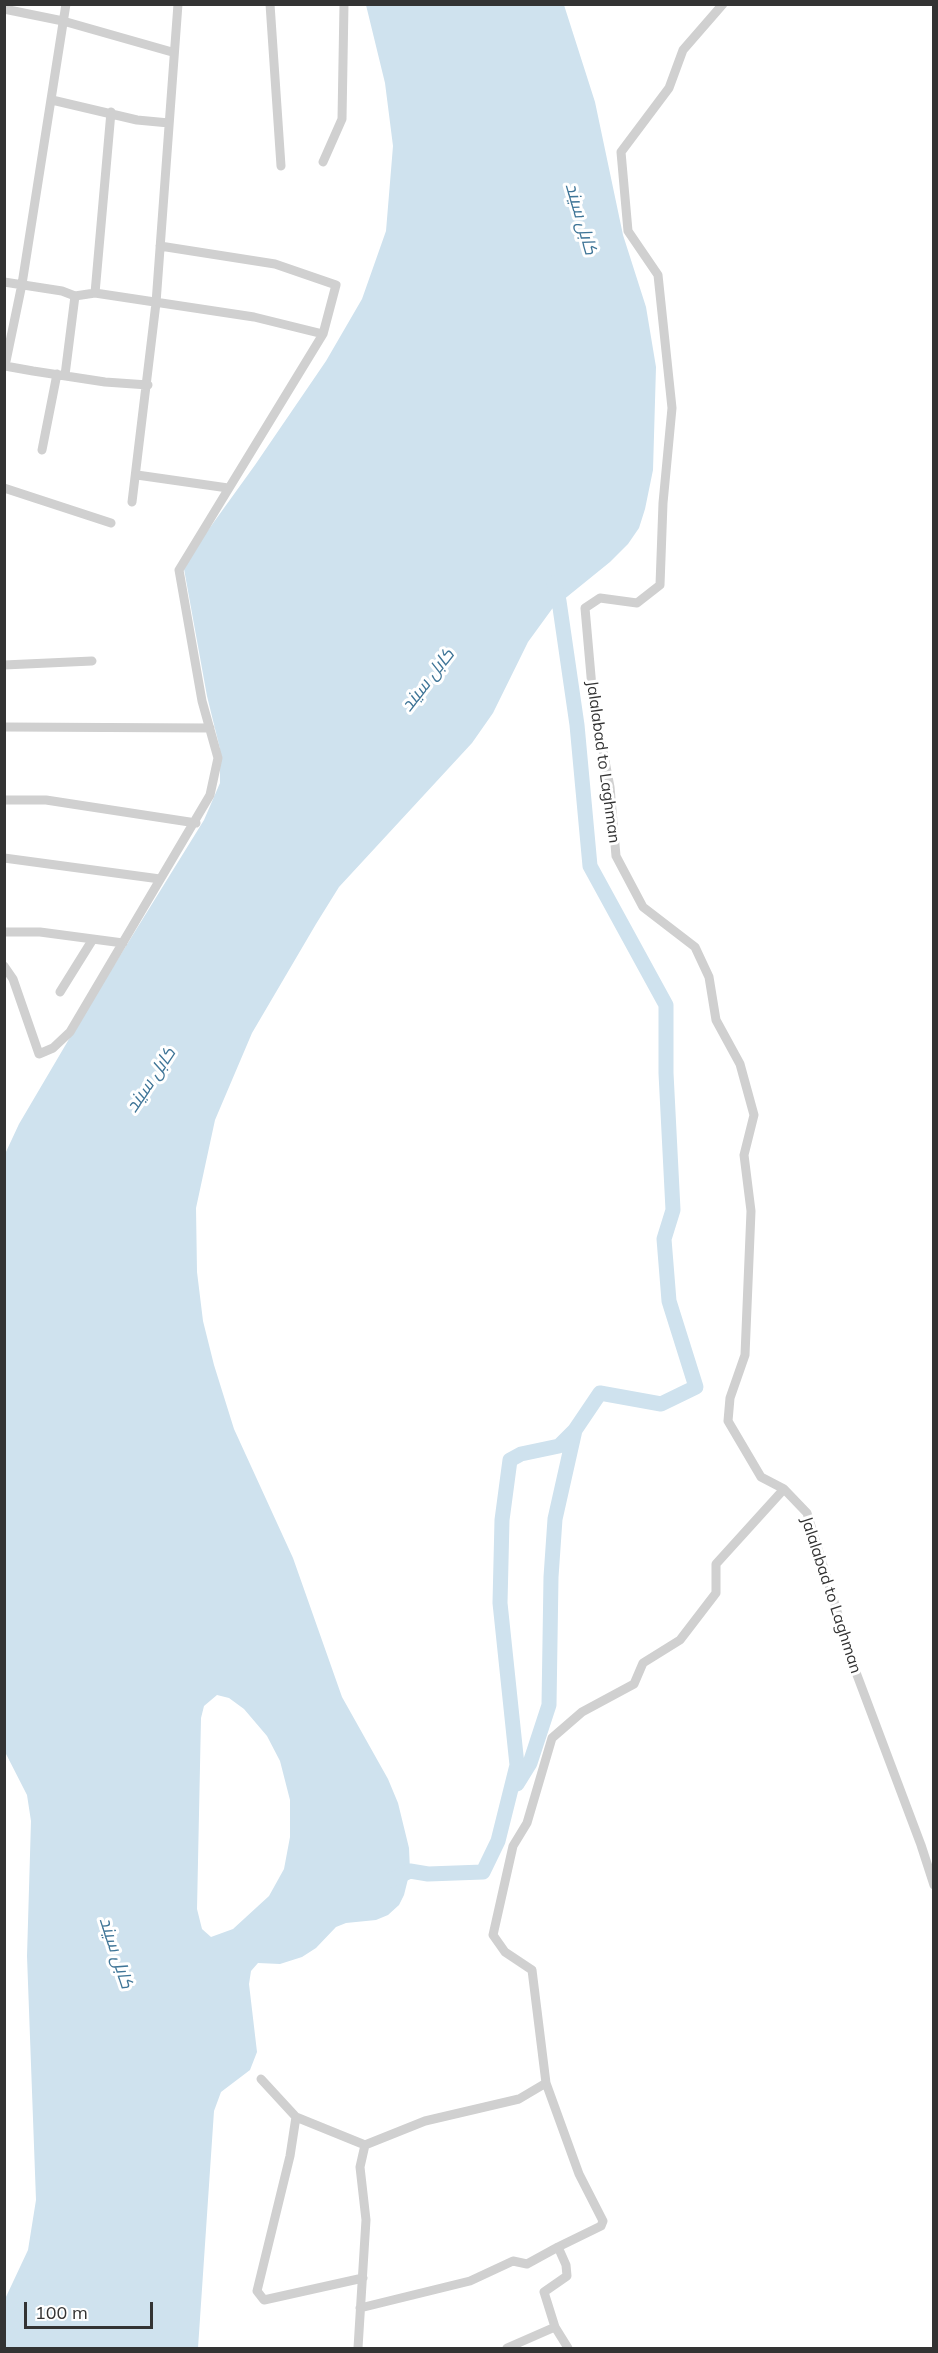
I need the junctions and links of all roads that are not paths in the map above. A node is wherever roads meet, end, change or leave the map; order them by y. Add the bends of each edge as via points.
1 (66, 4) edge
2 (178, 4) edge
3 (270, 4) edge
4 (344, 4) edge
5 (723, 4) edge
6 (4, 9) edge
7 (63, 21) junction
8 (172, 52) junction
9 (52, 100) junction
10 (111, 112) junction
11 (169, 123) junction
12 (323, 162) dead end
13 (281, 166) dead end
14 (160, 246) junction
15 (4, 282) edge
16 (21, 284) junction
17 (95, 293) junction
18 (75, 296) junction
19 (156, 303) junction
20 (323, 334) junction
21 (5, 364) edge
22 (61, 375) junction
23 (148, 385) junction
24 (42, 450) dead end
25 (137, 475) junction
26 (4, 488) edge
27 (228, 488) junction
28 (132, 502) dead end
29 (111, 523) dead end
30 (92, 661) dead end
31 (4, 665) edge
32 (4, 727) edge
33 (210, 728) junction
34 (4, 800) edge
35 (196, 823) junction
36 (4, 858) edge
37 (160, 879) junction
38 (4, 932) edge
39 (93, 939) junction
40 (123, 943) junction
41 (4, 966) edge
42 (60, 992) dead end
43 (784, 1489) junction
44 (933, 1885) edge
45 (261, 2079) dead end
46 (546, 2083) junction
47 (296, 2117) junction
48 (364, 2145) junction
49 (558, 2247) junction
50 (363, 2278) junction
51 (360, 2308) junction
52 (555, 2327) junction
53 (358, 2349) edge
54 (507, 2349) edge
55 (568, 2349) edge

1 - 7 street
2 - 8 street
3 - 13 street
4 - 12 street via 342,119
5 - 43 street, Jalalabad to Laghman via 683,50 669,88 621,152 628,231 658,274 672,408 660,585 637,603 600,598 585,608 593,699 610,787 616,856 643,907 695,947 709,977 716,1020 740,1064 754,1115 744,1155 751,1211 746,1355 730,1398 728,1421 761,1477
6 - 7 street
7 - 8 street
7 - 9 street
8 - 11 street
9 - 10 street
9 - 16 street
10 - 11 street via 137,120
10 - 17 street
11 - 14 street
14 - 19 street
14 - 20 street via 275,264 336,285
15 - 16 street
16 - 18 street
16 - 21 street
17 - 18 street
17 - 19 street
18 - 22 street
19 - 20 street via 254,317
19 - 23 street
20 - 27 street
21 - 22 street
22 - 23 street
22 - 24 street
23 - 25 street
25 - 27 street
25 - 28 street
26 - 29 street
27 - 33 street via 179,570
30 - 31 street
32 - 33 street
33 - 35 street via 218,758 210,795
34 - 35 street via 46,800
35 - 37 street
36 - 37 street
37 - 40 street
38 - 39 street
39 - 40 street
39 - 42 street
40 - 41 street via 70,1032 53,1048 39,1054 13,979
43 - 44 street, Jalalabad to Laghman via 807,1513 854,1667
43 - 46 street via 716,1564 716,1593 680,1640 643,1663 634,1684 582,1712 552,1738 527,1823 513,1846 493,1935 505,1952 532,1970
45 - 47 street
46 - 48 street via 519,2099 426,2121
46 - 49 street via 579,2174 604,2223
47 - 48 street
47 - 50 street via 257,2291 264,2300
48 - 50 street via 360,2167 366,2220
49 - 51 street via 527,2264 513,2260 470,2282
49 - 52 street via 567,2276 544,2292
50 - 51 street
51 - 53 street
52 - 54 street
52 - 55 street

